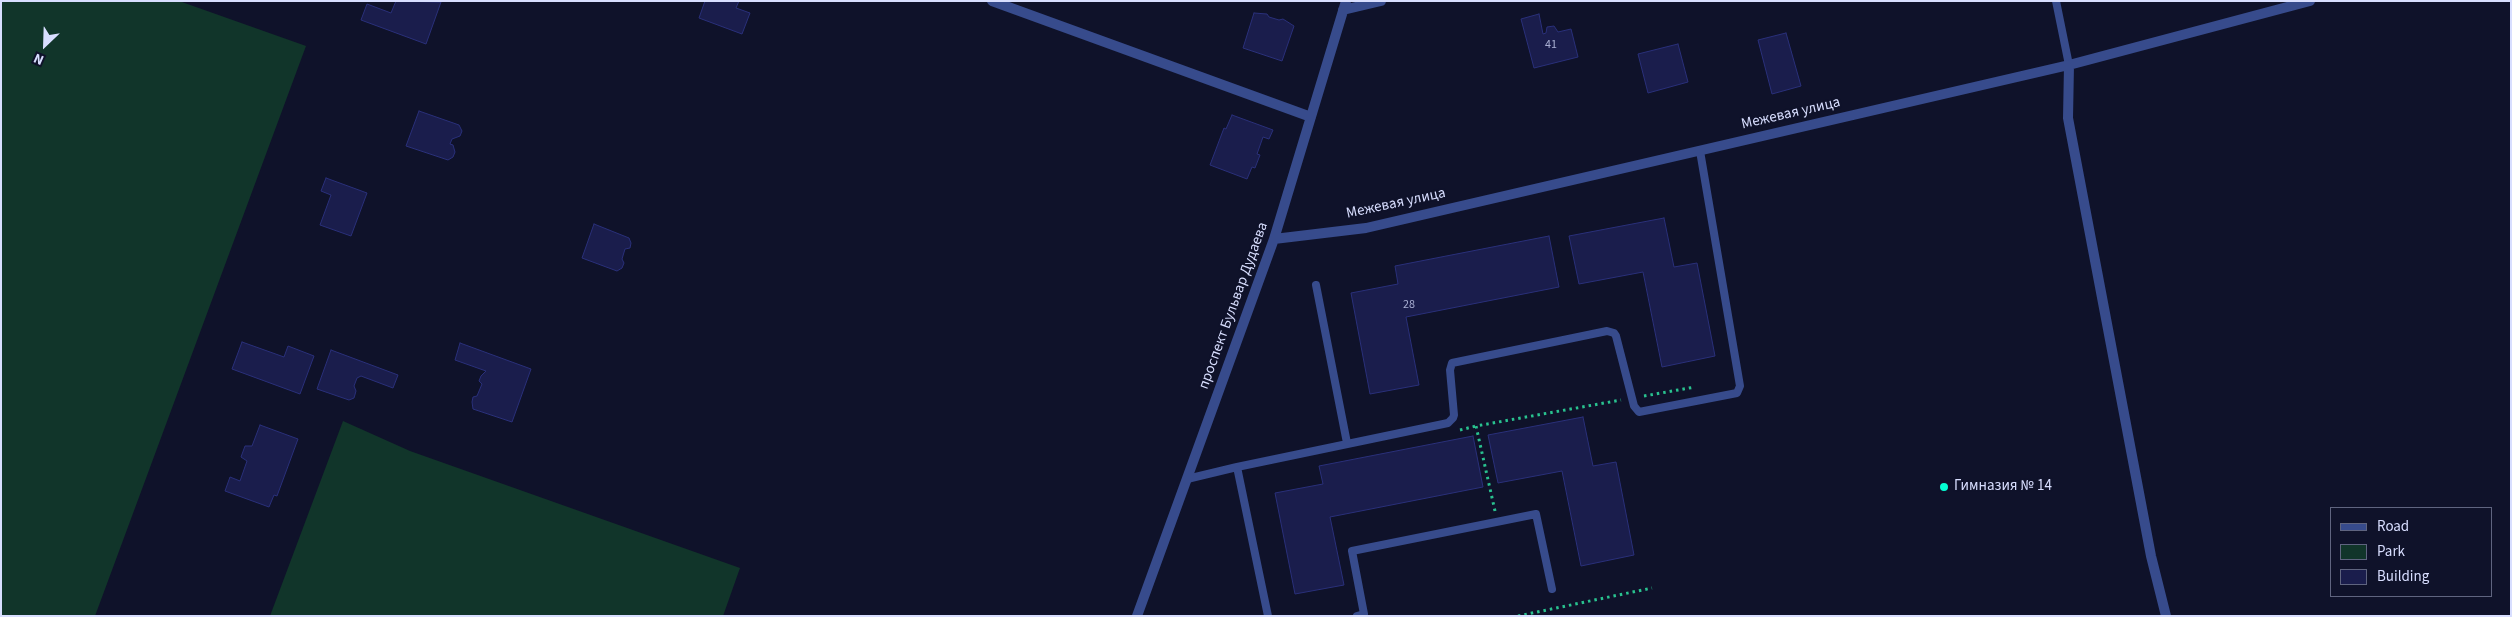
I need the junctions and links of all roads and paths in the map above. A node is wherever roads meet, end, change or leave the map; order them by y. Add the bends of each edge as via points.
1 (992, 1) edge
2 (1381, 1) edge
3 (2056, 1) edge
4 (2310, 1) edge
5 (1344, 6) edge
6 (2069, 65) junction
7 (1311, 117) junction
8 (1700, 151) junction
9 (1274, 239) junction
10 (1316, 285) dead end
11 (1699, 386) dead end
12 (1632, 398) junction
13 (1347, 443) junction
14 (1237, 467) junction
15 (1187, 479) junction
16 (1497, 521) junction
17 (1652, 588) dead end
18 (1552, 589) dead end
19 (1137, 616) edge
20 (1268, 616) edge
21 (1357, 616) edge
22 (1518, 616) edge
23 (2166, 616) edge

1 - 7 street
2 - 5 street
3 - 6 lane
4 - 6 street, Межевая улица
5 - 7 street, проспект Бульвар Дудаева
6 - 8 street, Межевая улица
6 - 23 street via 2068,118 2151,556
7 - 9 street, проспект Бульвар Дудаева
8 - 9 street, Межевая улица via 1366,228
8 - 12 lane via 1740,390 1734,395 1643,412 1636,409
9 - 15 street, проспект Бульвар Дудаева
10 - 13 lane
11 - 12 path
12 - 13 lane via 1616,336 1607,331 1456,362 1450,370 1454,414 1451,421
12 - 16 path via 1476,426
13 - 14 lane
14 - 15 lane
14 - 20 lane
15 - 19 street, проспект Бульвар Дудаева
16 - 18 lane via 1536,514
16 - 21 lane via 1352,551 1364,614
17 - 22 path

